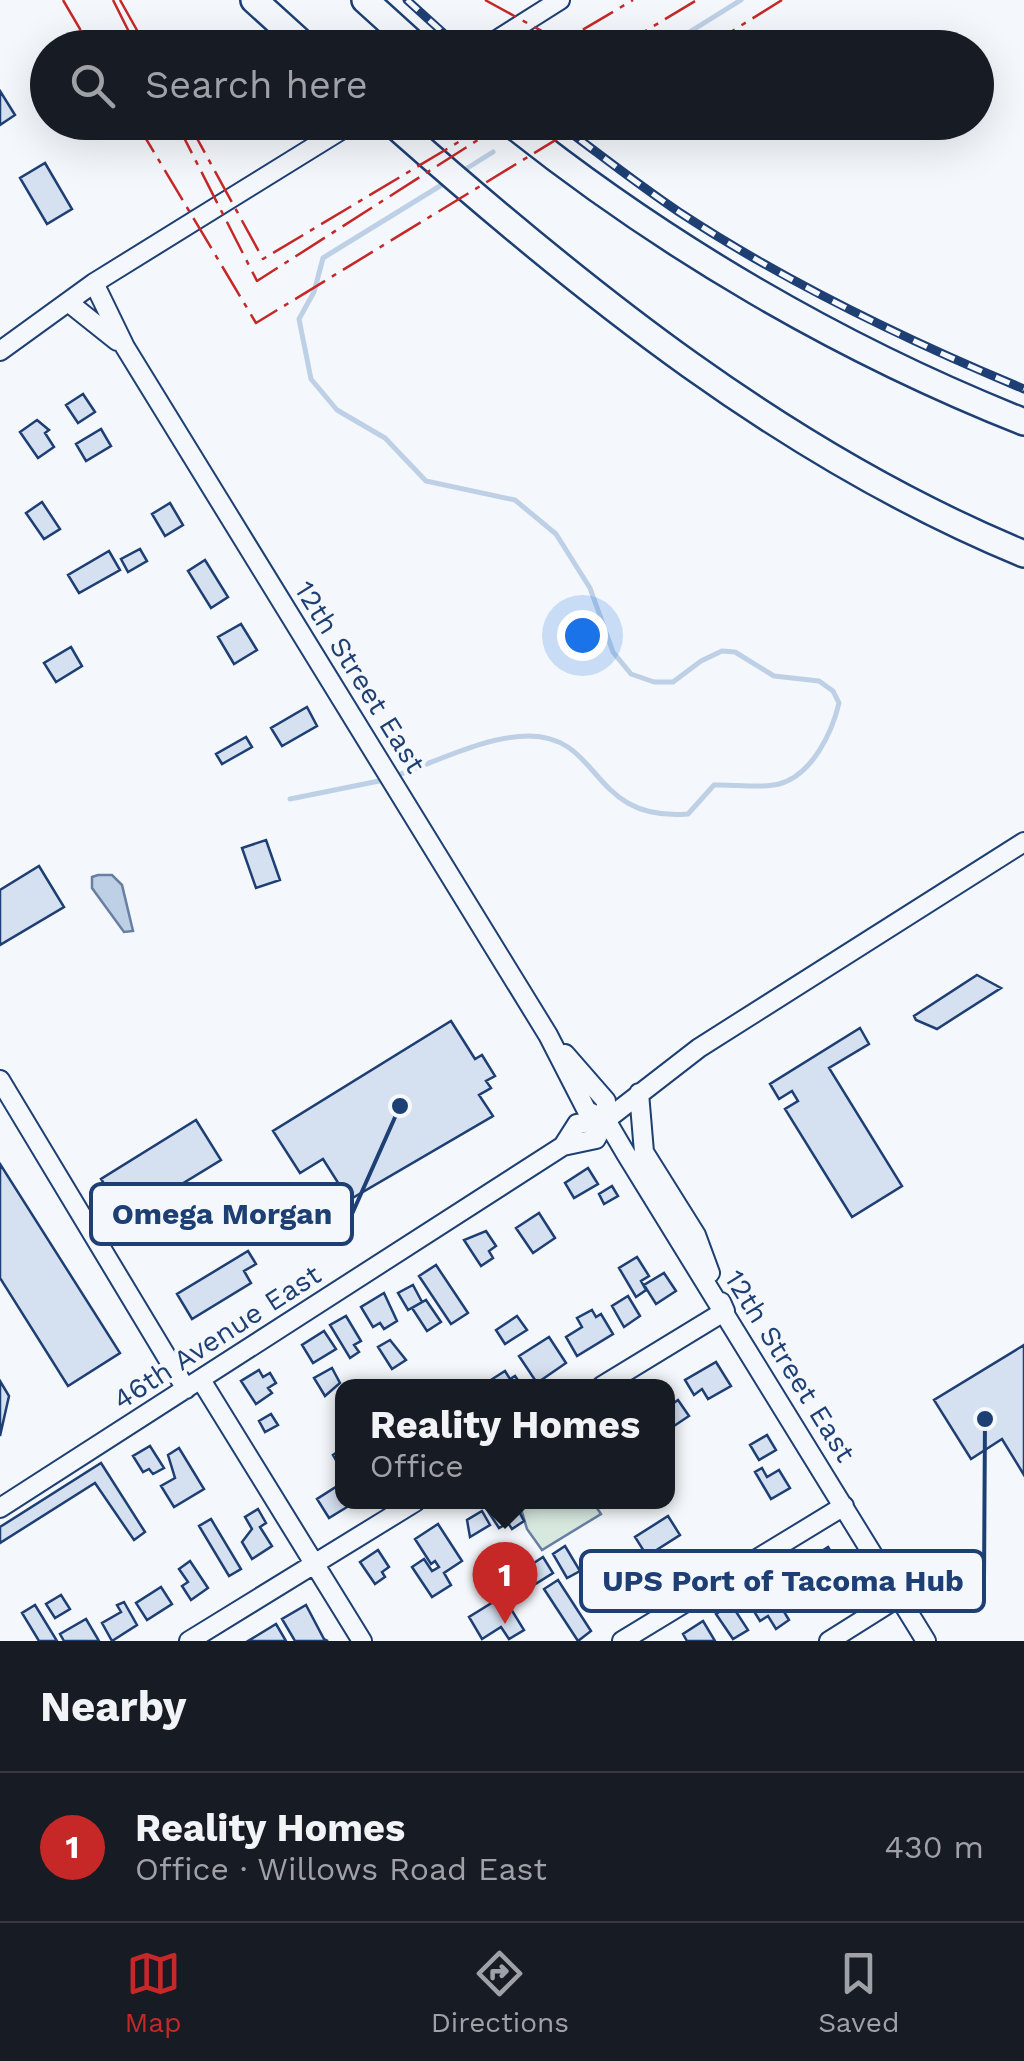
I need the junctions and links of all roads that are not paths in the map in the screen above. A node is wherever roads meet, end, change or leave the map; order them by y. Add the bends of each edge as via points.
1 (254, 0) edge
2 (364, 0) edge
3 (560, 0) edge
4 (287, 30) edge
5 (398, 30) edge
6 (512, 30) edge
7 (325, 140) edge
8 (411, 140) edge
9 (533, 140) edge
10 (94, 283) junction
11 (68, 302) junction
12 (125, 347) junction
13 (0, 351) edge
14 (1024, 422) edge
15 (1024, 554) edge
16 (1024, 842) edge
17 (0, 1080) edge
18 (639, 1093) junction
19 (606, 1120) junction
20 (725, 1310) junction
21 (613, 1379) edge
22 (194, 1385) junction
23 (844, 1506) junction
24 (0, 1508) edge
25 (404, 1509) edge
26 (314, 1564) junction
27 (899, 1597) junction
28 (189, 1641) edge
29 (362, 1641) edge
30 (622, 1641) edge
31 (829, 1641) edge
32 (926, 1641) edge

1 - 4 highway
2 - 5 highway
3 - 6 street
7 - 10 street
8 - 15 highway via 684,360 772,422 916,505
9 - 14 highway via 628,211 826,330
10 - 11 street
10 - 12 street, 12th Street East
11 - 12 street, 12th Street East
11 - 13 street
12 - 19 street, 12th Street East via 548,1035 586,1111
16 - 18 street, 46th Avenue East
17 - 22 street
18 - 19 street, 46th Avenue East
18 - 20 street via 644,1152 696,1234
19 - 20 street, 12th Street East
19 - 22 street, 46th Avenue East via 596,1138 563,1146
20 - 21 street
20 - 23 street, 12th Street East
22 - 24 street, 46th Avenue East
22 - 26 street
23 - 27 street, 12th Street East
23 - 30 street
25 - 26 street
26 - 28 street
26 - 29 street
27 - 31 street
27 - 32 street, 12th Street East

